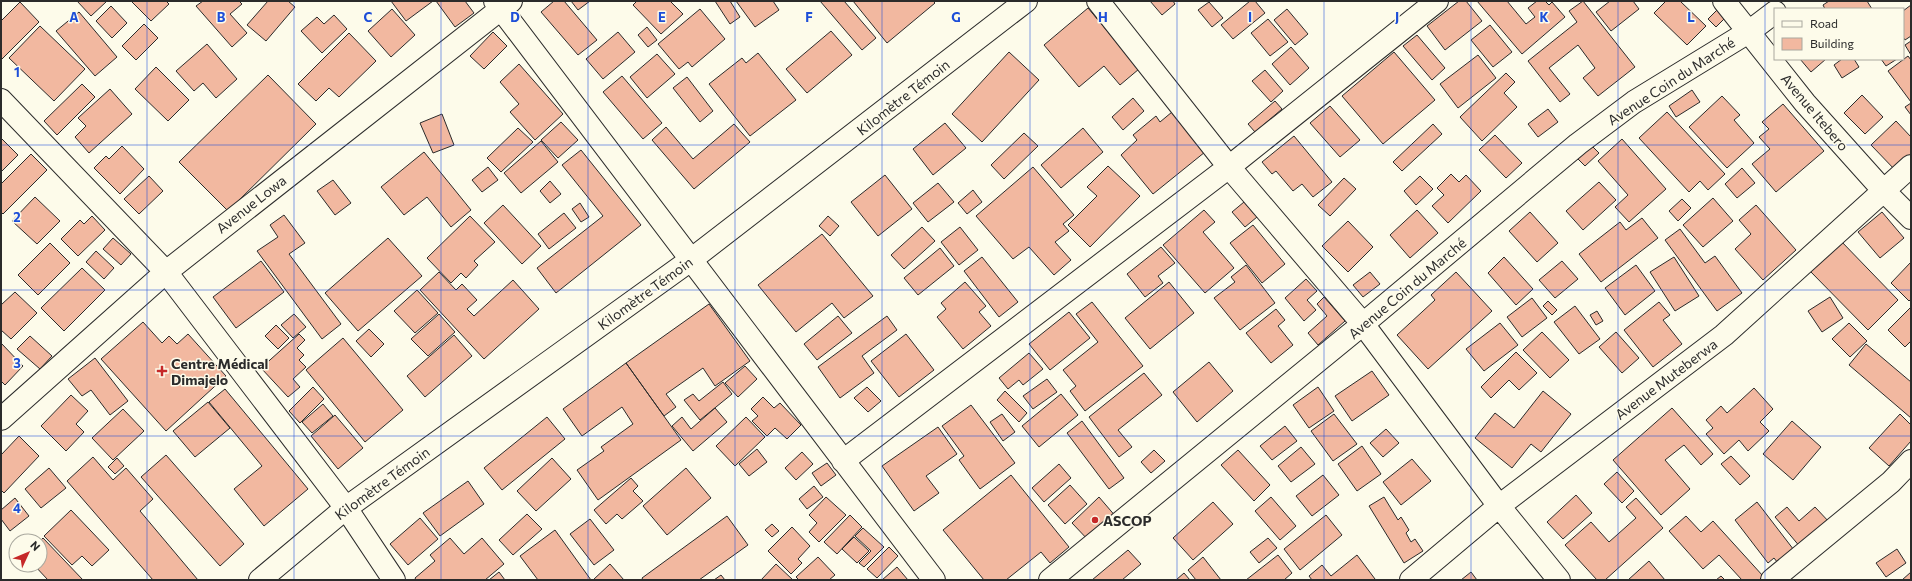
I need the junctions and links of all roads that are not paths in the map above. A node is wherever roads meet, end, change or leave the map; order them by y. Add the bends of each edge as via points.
1 (1026, 1) edge
2 (1098, 1) edge
3 (1437, 1) edge
4 (1724, 1) edge
5 (1790, 1) edge
6 (502, 3) edge
7 (1780, 8) edge
8 (1774, 13) edge
9 (1750, 31) junction
10 (1, 100) edge
11 (1911, 166) edge
12 (1229, 167) junction
13 (1883, 190) junction
14 (1911, 218) edge
15 (692, 259) junction
16 (166, 272) junction
17 (1363, 324) junction
18 (1, 419) edge
19 (843, 461) junction
20 (1911, 461) edge
21 (1500, 506) junction
22 (346, 508) junction
23 (260, 580) edge
24 (394, 580) edge
25 (934, 580) edge
26 (1050, 580) edge
27 (1411, 580) edge
28 (1559, 580) edge
29 (1772, 580) edge

1 - 15 street, Kilomètre Témoin
2 - 12 street
3 - 12 street
4 - 9 street, Avenue Itebero
5 - 7 street
6 - 15 street
6 - 16 street, Avenue Lowa
8 - 9 street, Avenue Coin du Marché
9 - 13 street, Avenue Itebero via 1805,103
9 - 17 street, Avenue Coin du Marché via 1634,102 1578,144
10 - 16 street
11 - 13 street, Avenue Muteberwa
12 - 17 street
12 - 19 street
13 - 14 street, Avenue Itebero
13 - 21 street, Avenue Muteberwa via 1724,335
15 - 19 street
15 - 22 street, Kilomètre Témoin
16 - 18 street, Avenue Lowa
16 - 22 street
17 - 21 street
17 - 26 street, Avenue Coin du Marché
19 - 25 street
20 - 29 street via 1891,482
21 - 27 street, Avenue Muteberwa
21 - 28 street
22 - 23 street, Kilomètre Témoin
22 - 24 street

